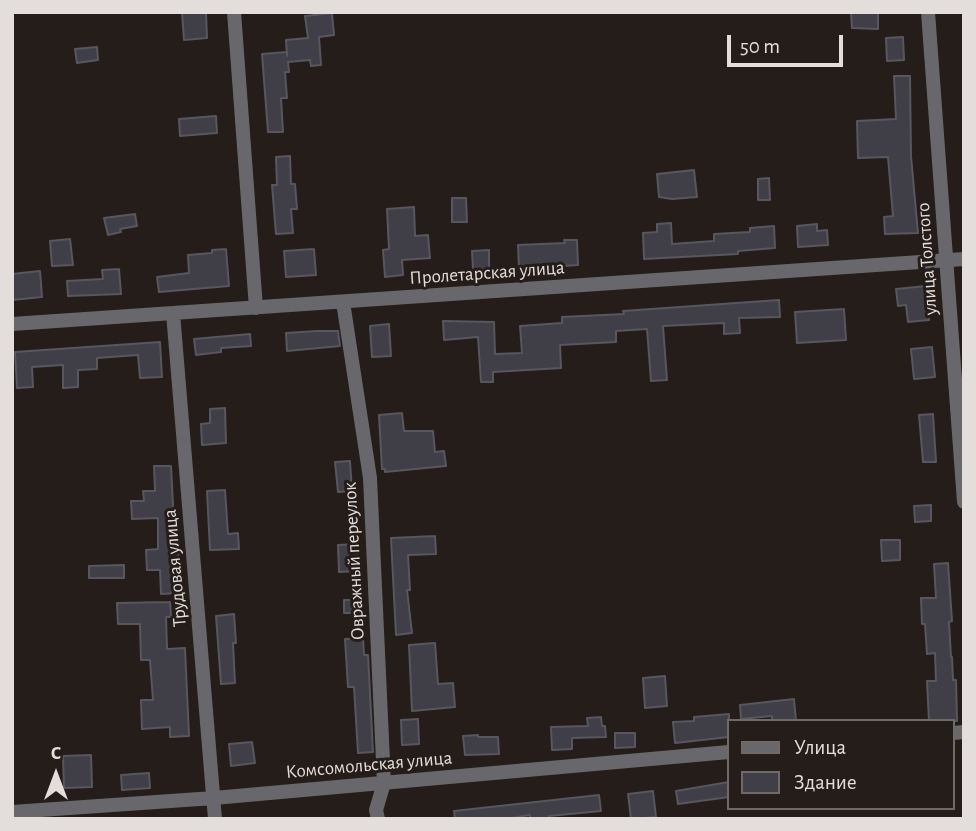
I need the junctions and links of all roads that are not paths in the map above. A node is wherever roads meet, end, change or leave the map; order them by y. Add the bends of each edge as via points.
1 (234, 12) edge
2 (928, 12) edge
3 (964, 259) edge
4 (947, 260) junction
5 (343, 302) junction
6 (256, 308) junction
7 (173, 313) junction
8 (12, 324) edge
9 (964, 502) edge
10 (727, 752) edge
11 (384, 783) junction
12 (214, 798) junction
13 (12, 812) edge
14 (215, 819) edge
15 (377, 819) edge

1 - 6 street
2 - 4 street, улица Толстого
3 - 4 street, Пролетарская улица
4 - 5 street, Пролетарская улица
4 - 9 street, улица Толстого
5 - 6 street, Пролетарская улица
5 - 11 street, Овражный переулок via 370,478
6 - 7 street, Пролетарская улица
7 - 8 street, Пролетарская улица
7 - 12 street, Трудовая улица
10 - 11 street, Комсомольская улица
11 - 12 street, Комсомольская улица
11 - 15 street, Овражный переулок
12 - 13 street, Комсомольская улица
12 - 14 street, Трудовая улица

